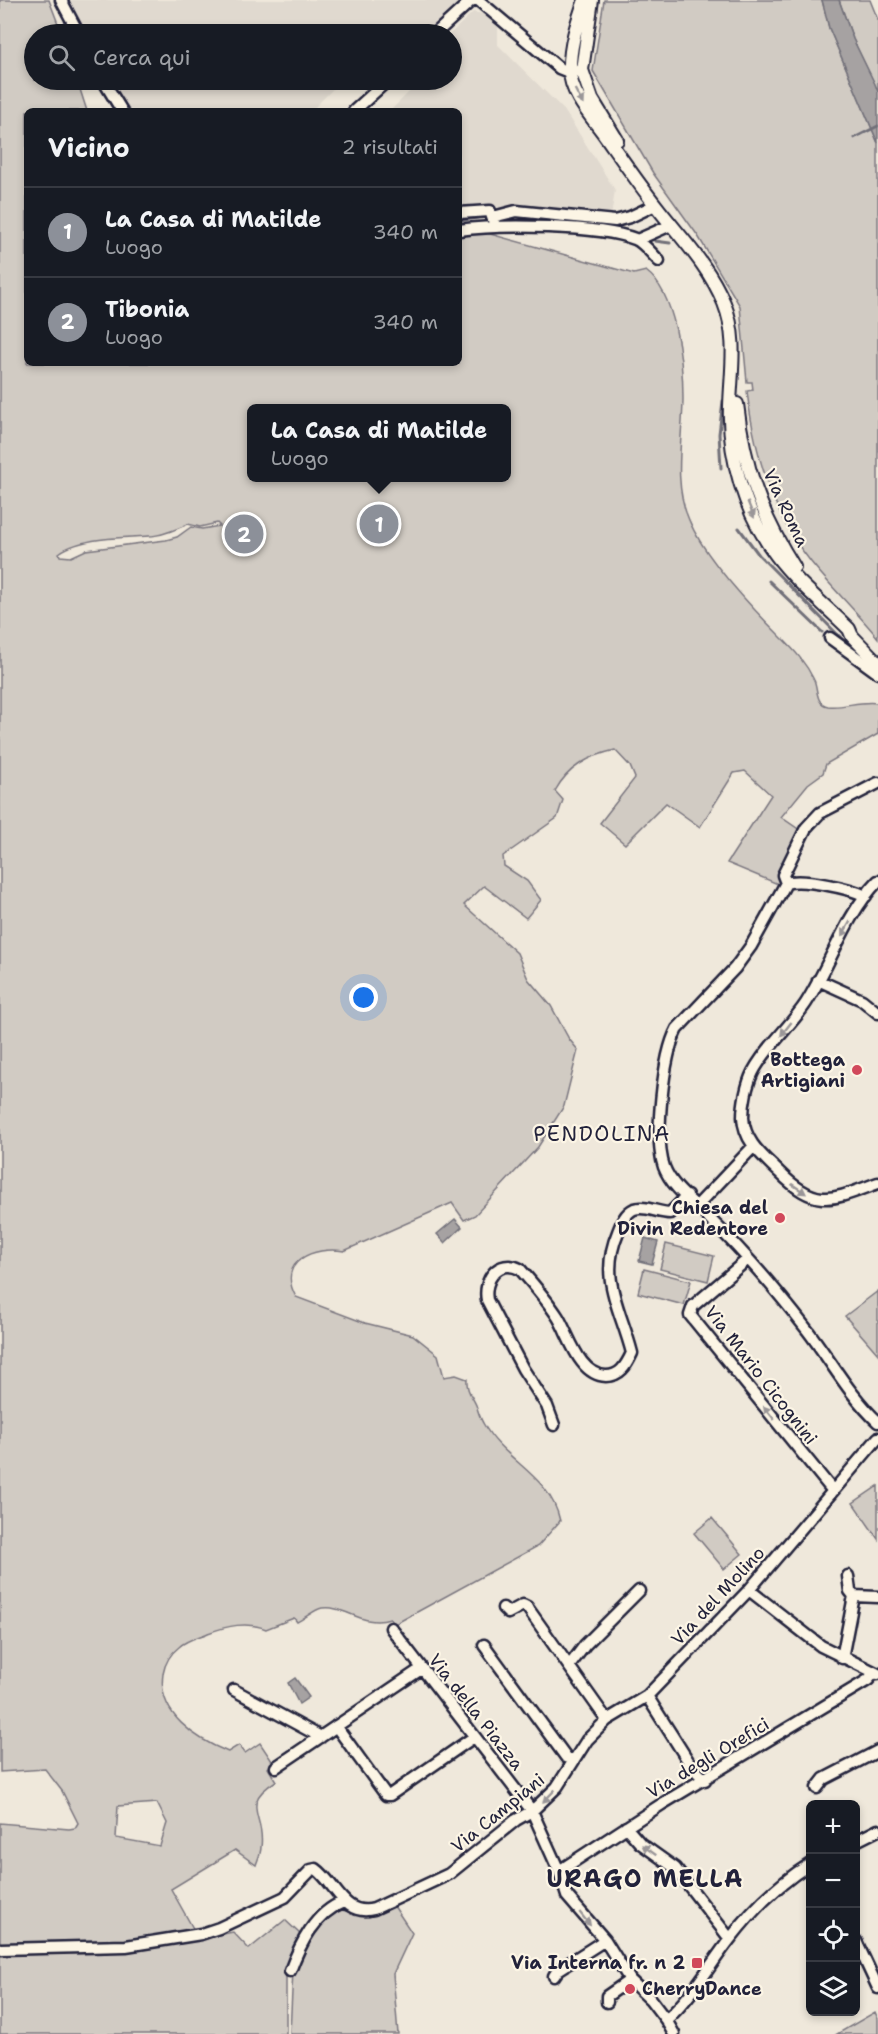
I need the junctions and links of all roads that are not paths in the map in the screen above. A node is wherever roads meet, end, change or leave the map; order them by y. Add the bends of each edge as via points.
1 (61, 0) edge
2 (472, 0) edge
3 (478, 0) edge
4 (585, 0) edge
5 (592, 0) edge
6 (74, 24) edge
7 (446, 24) edge
8 (576, 71) junction
9 (109, 90) edge
10 (370, 90) edge
11 (120, 108) edge
12 (356, 108) edge
13 (655, 205) junction
14 (462, 213) edge
15 (494, 222) junction
16 (671, 225) junction
17 (462, 229) edge
18 (642, 238) junction
19 (659, 261) dead end
20 (849, 629) junction
21 (831, 638) dead end
22 (878, 654) edge
23 (878, 663) edge
24 (878, 673) edge
25 (878, 783) edge
26 (878, 881) edge
27 (786, 883) junction
28 (866, 896) junction
29 (818, 980) junction
30 (878, 1013) edge
31 (753, 1147) junction
32 (878, 1183) edge
33 (687, 1196) junction
34 (697, 1206) junction
35 (748, 1259) junction
36 (878, 1422) edge
37 (554, 1425) dead end
38 (878, 1438) edge
39 (833, 1491) junction
40 (848, 1576) dead end
41 (749, 1590) junction
42 (639, 1591) dead end
43 (854, 1596) junction
44 (878, 1597) edge
45 (503, 1608) dead end
46 (391, 1628) dead end
47 (484, 1645) dead end
48 (842, 1658) junction
49 (570, 1665) junction
50 (421, 1669) junction
51 (876, 1674) edge
52 (234, 1690) dead end
53 (647, 1696) junction
54 (607, 1720) junction
55 (336, 1726) junction
56 (321, 1737) junction
57 (474, 1737) junction
58 (878, 1751) edge
59 (573, 1760) junction
60 (276, 1767) dead end
61 (705, 1780) junction
62 (817, 1788) dead end
63 (532, 1811) junction
64 (626, 1827) junction
65 (878, 1830) edge
66 (860, 1839) edge
67 (806, 1866) edge
68 (559, 1871) junction
69 (343, 1902) junction
70 (730, 1939) junction
71 (605, 1940) junction
72 (0, 1949) edge
73 (860, 1951) edge
74 (290, 1971) dead end
75 (554, 1976) dead end
76 (630, 1980) junction
77 (878, 1988) edge
78 (607, 2002) dead end
79 (666, 2020) junction
80 (674, 2034) edge

1 - 6 street
2 - 7 street
3 - 8 street via 551,62
4 - 8 street via 575,33
5 - 8 street
8 - 13 street, Via Roma via 586,110
9 - 11 street
10 - 12 street
13 - 15 street via 615,221 516,211
13 - 16 street, Via Roma
14 - 15 street via 490,211
15 - 17 street
15 - 18 street
16 - 18 street
16 - 20 street, Via Roma via 704,264 724,302 734,342 744,456 754,491 805,586
18 - 19 street
20 - 22 street, Via Roma via 856,631
20 - 23 street, Via Roma
21 - 24 street
25 - 27 street via 820,813 802,837 783,875
26 - 28 street
27 - 28 street via 800,882
27 - 33 street via 751,946 721,986 677,1029 667,1054 660,1151 671,1180
28 -> 29 street
29 - 30 street via 862,1000
29 -> 31 street via 751,1075 743,1116
31 -> 32 street via 797,1190 812,1197 833,1198
31 - 34 street
33 - 34 street
33 - 37 street via 670,1213 632,1210 614,1243 610,1277 632,1353 626,1366 614,1376 596,1376 585,1367 546,1300 520,1269 512,1265 502,1267 489,1276 487,1300
34 - 35 street
35 - 36 street
39 -> 35 street, Via Mario Cicognini via 690,1315 693,1306
38 - 39 street, Via del Molino
39 - 41 street, Via del Molino
40 - 43 street
41 - 48 street via 795,1628
41 - 53 street, Via del Molino
42 - 49 street
43 - 44 street
43 - 48 street
45 - 49 street via 508,1613 522,1605 527,1607
46 - 50 street, Via della Piazza
47 - 59 street via 566,1756
48 - 51 street
49 - 54 street
50 - 55 street
50 - 57 street, Via della Piazza
51 - 61 street, Via degli Orefici
52 - 56 street
53 - 54 street, Via Campiani
53 - 61 street via 692,1767
54 - 59 street, Via Campiani via 586,1740
55 - 56 street
55 - 57 street via 386,1795
56 - 60 street
57 - 63 street, Via della Piazza
58 - 62 street via 824,1779
59 -> 63 street, Via Campiani via 557,1787
61 - 64 street, Via degli Orefici
63 - 68 street, Via della Piazza
63 - 69 street, Via Campiani via 449,1874 374,1909 360,1910
64 - 68 street, Via degli Orefici
70 -> 64 street via 675,1868 640,1843
65 - 66 street
67 - 70 street via 787,1878
68 -> 71 street, Via della Piazza via 567,1896
69 - 72 street via 316,1869 285,1896 201,1934 126,1946
69 - 74 street via 320,1917 296,1953
70 - 79 street via 680,2008
71 - 75 street
71 - 76 street, Via della Piazza
73 - 77 street
76 - 78 street via 607,1996
76 - 79 street, Via della Piazza
79 - 80 street, Via della Piazza

